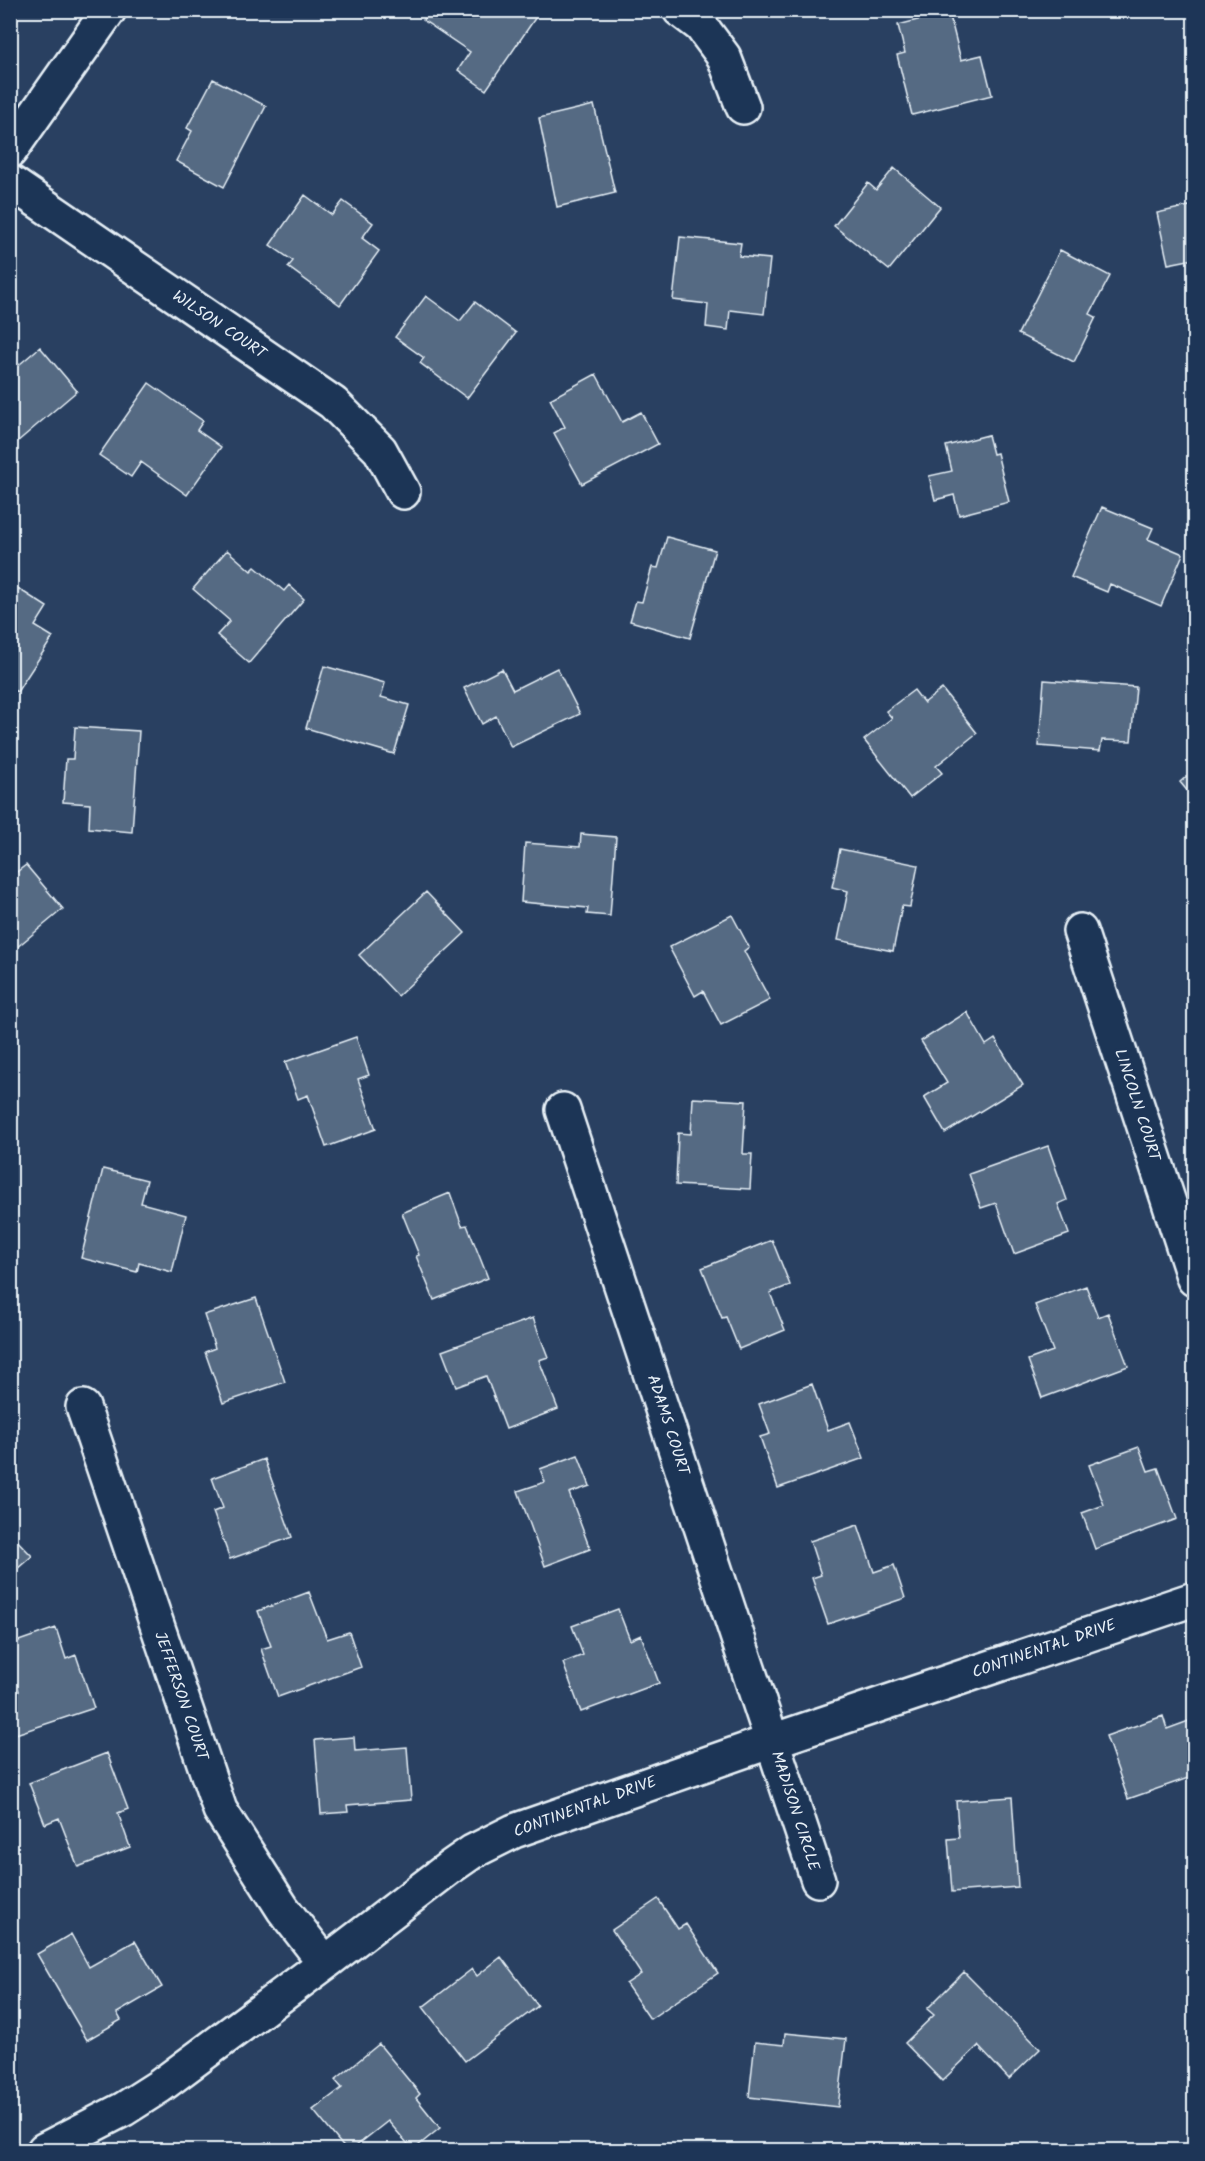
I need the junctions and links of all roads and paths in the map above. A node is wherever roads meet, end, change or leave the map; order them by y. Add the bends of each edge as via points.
1 (109, 10) edge
2 (680, 10) edge
3 (743, 107) dead end
4 (10, 151) edge
5 (10, 182) edge
6 (403, 492) dead end
7 (1080, 931) dead end
8 (563, 1110) dead end
9 (1194, 1279) edge
10 (83, 1407) dead end
11 (1194, 1599) edge
12 (772, 1741) junction
13 (818, 1880) dead end
14 (325, 1963) junction
15 (44, 2151) edge

1 - 4 street
2 - 3 street via 701,26 724,57
5 - 6 street, WILSON COURT via 333,402 380,450
7 - 9 street, LINCOLN COURT
8 - 12 street, ADAMS COURT
10 - 14 street, JEFFERSON COURT via 220,1810 283,1909
11 - 12 street, CONTINENTAL DRIVE
12 - 13 street, MADISON CIRCLE
12 - 14 street, CONTINENTAL DRIVE via 514,1831 449,1868
14 - 15 street, CONTINENTAL DRIVE via 160,2086

